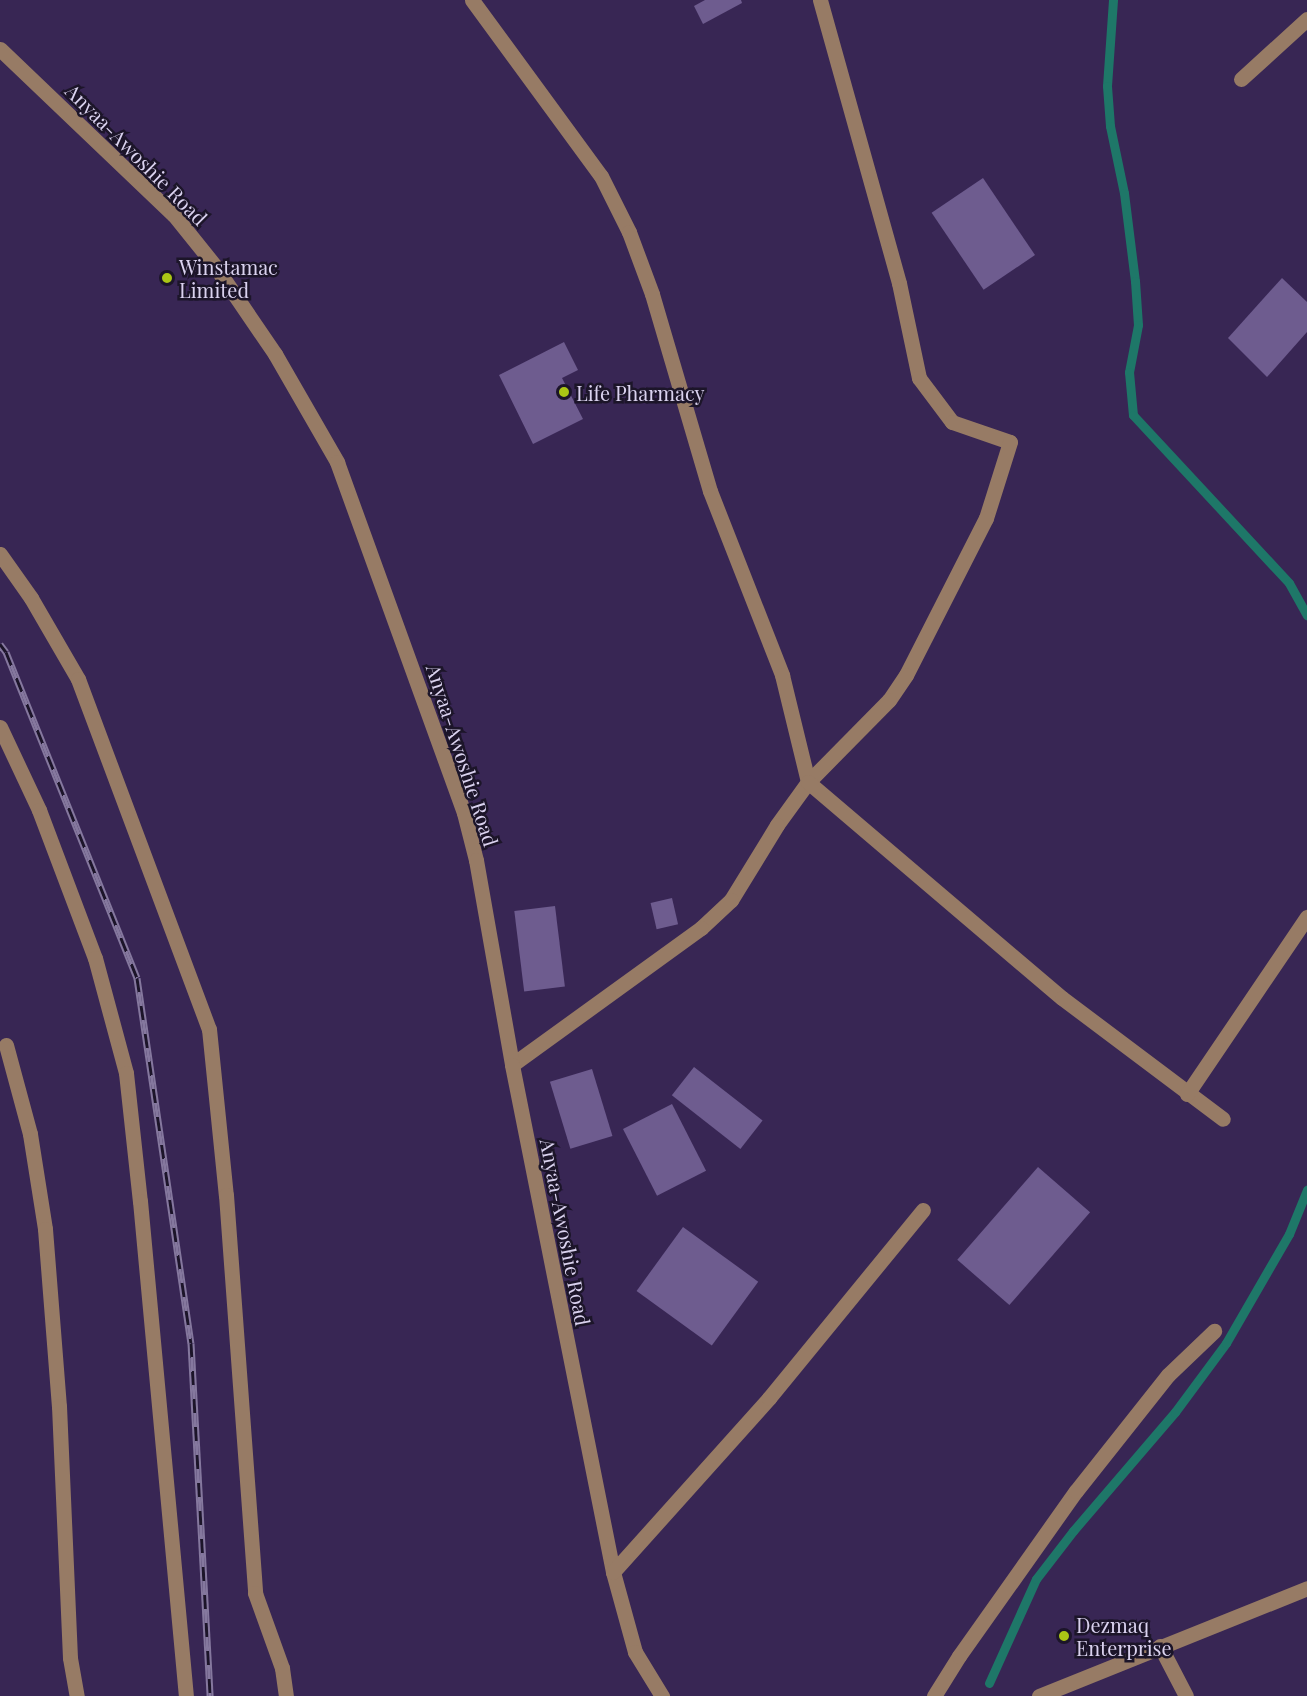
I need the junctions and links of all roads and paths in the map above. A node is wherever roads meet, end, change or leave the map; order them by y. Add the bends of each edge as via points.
1 (472, 0) edge
2 (820, 0) edge
3 (1307, 19) edge
4 (0, 49) edge
5 (1241, 79) dead end
6 (0, 554) edge
7 (0, 727) edge
8 (808, 782) junction
9 (1307, 917) edge
10 (6, 1045) dead end
11 (512, 1065) junction
12 (1187, 1094) junction
13 (1223, 1119) dead end
14 (923, 1210) dead end
15 (1214, 1331) dead end
16 (613, 1572) junction
17 (1307, 1588) edge
18 (1160, 1646) junction
19 (1042, 1695) edge
20 (77, 1696) edge
21 (186, 1696) edge
22 (286, 1696) edge
23 (662, 1696) edge
24 (934, 1696) edge
25 (1186, 1696) edge

1 - 8 street via 601,177 628,232 652,294 710,491 782,675
2 - 8 street via 898,283 920,378 952,422 1010,442 986,518 906,675 889,700
3 - 5 street
4 - 11 street, Anyaa-Awoshie Road via 174,215 215,266 275,354 337,462 464,813
6 - 22 street via 31,598 78,680 209,1029 226,1195 255,1593 282,1668
7 - 21 street via 39,810 95,958 126,1073
8 - 11 street via 731,900 701,928
8 - 12 street via 1062,998
9 - 12 street
10 - 20 street via 30,1134 45,1229 59,1406 70,1658
11 - 16 street, Anyaa-Awoshie Road
12 - 13 street
14 - 16 street via 769,1398
15 - 24 street via 1168,1375 1076,1491 958,1656
16 - 23 street, Anyaa-Awoshie Road via 635,1652
17 - 18 street
18 - 19 street
18 - 25 street

